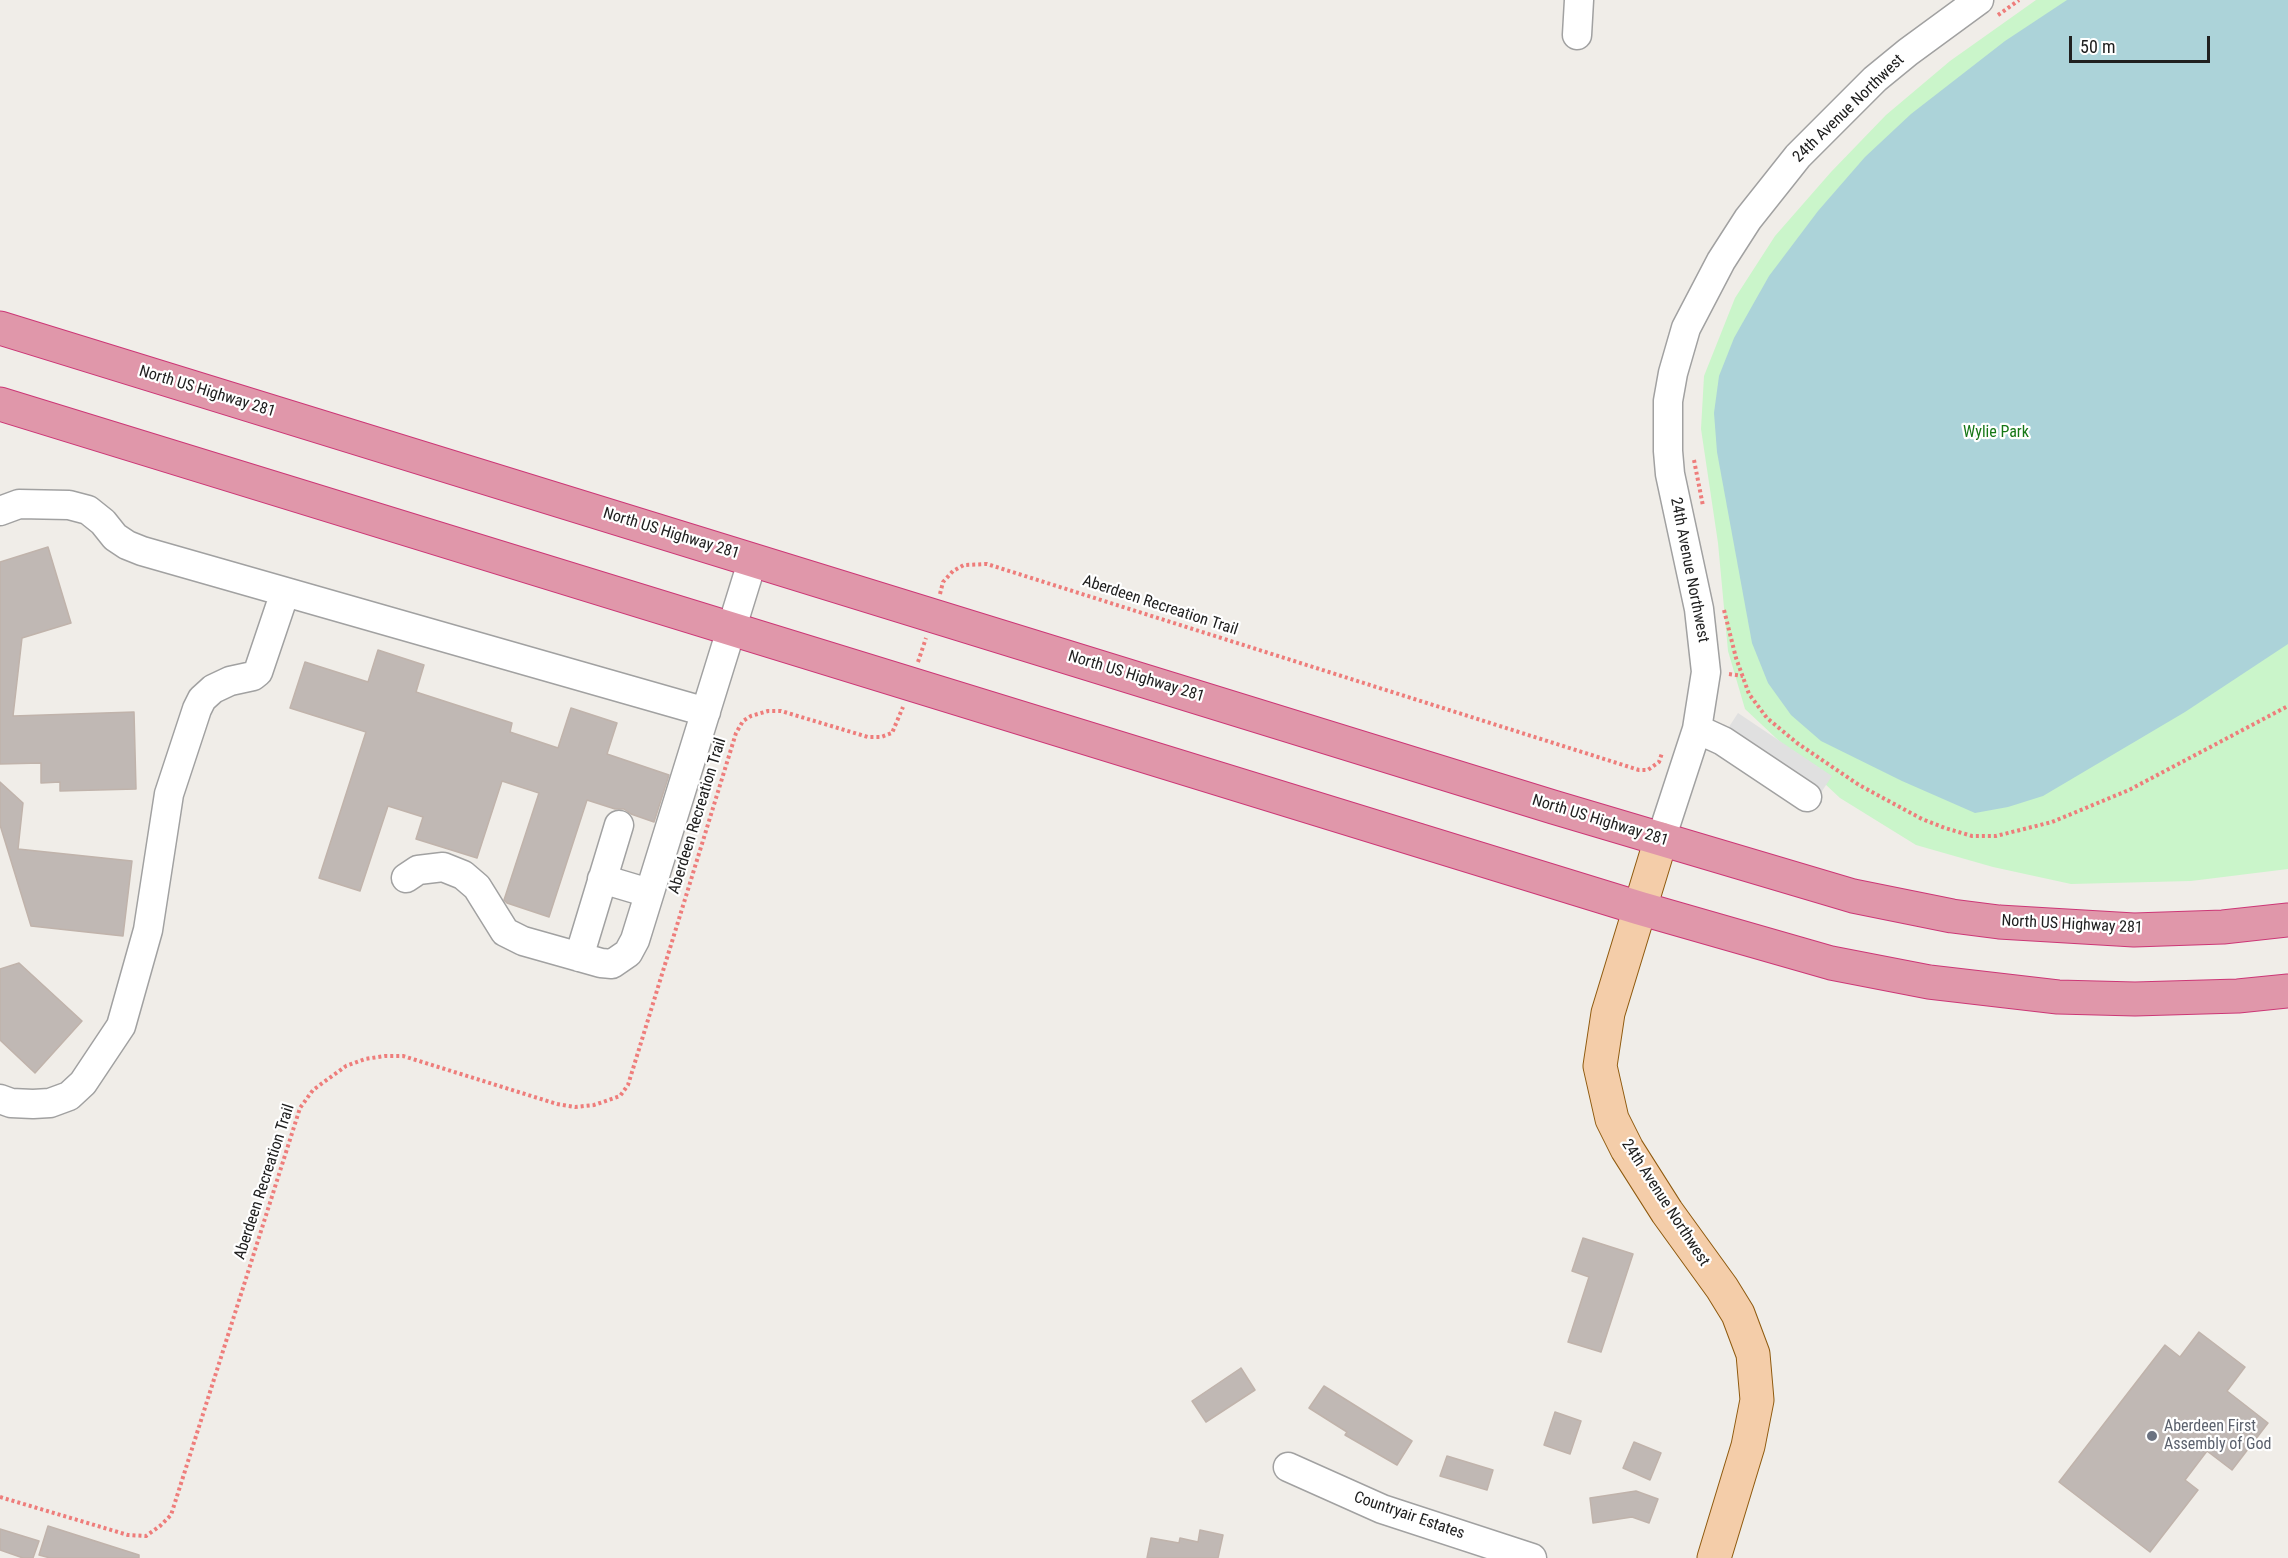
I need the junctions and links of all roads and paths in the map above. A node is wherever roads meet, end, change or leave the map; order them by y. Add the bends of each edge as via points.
1 (1579, 0) edge
2 (2019, 0) edge
3 (1986, 9) edge
4 (1577, 35) dead end
5 (0, 328) edge
6 (0, 404) edge
7 (1693, 453) dead end
8 (1704, 510) dead end
9 (0, 511) edge
10 (753, 560) junction
11 (285, 592) junction
12 (1722, 600) dead end
13 (933, 615) junction
14 (732, 628) junction
15 (1706, 672) junction
16 (1743, 676) junction
17 (912, 683) junction
18 (2288, 706) edge
19 (706, 712) junction
20 (1696, 729) junction
21 (1663, 751) dead end
22 (1807, 797) dead end
23 (619, 825) dead end
24 (1661, 839) junction
25 (406, 878) dead end
26 (602, 879) junction
27 (650, 893) junction
28 (1639, 908) junction
29 (2288, 920) edge
30 (579, 957) junction
31 (2288, 991) edge
32 (0, 1099) edge
33 (1288, 1467) dead end
34 (0, 1497) edge
35 (1532, 1558) edge
36 (1714, 1558) edge

1 - 4 street
2 - 3 path
3 - 15 street, 24th Avenue Northwest via 1908,52 1875,79 1798,156 1720,261 1686,328 1668,401 1668,451 1699,609
5 - 10 highway, North US Highway 281
6 - 14 highway
7 - 8 path
9 - 11 street via 19,504 69,505 88,510 127,545
10 - 13 highway, North US Highway 281
10 - 14 street
11 - 19 street
11 - 32 street via 258,672 213,689 197,710 169,794 148,930 121,1026 83,1083 69,1096 33,1104
12 - 16 path
13 - 17 path, Aberdeen Recreation Trail
13 - 21 path, Aberdeen Recreation Trail via 943,582 952,571 964,565 987,564 1639,770 1648,770 1659,762
13 - 24 highway, North US Highway 281
14 - 17 highway
14 - 19 street
15 - 16 path
15 - 20 street, 24th Avenue Northwest
16 - 18 path via 1749,694 1767,718 1797,743 1859,785 1922,819 1972,836 1996,836 2052,822 2129,790
17 - 28 highway
17 - 34 path, Aberdeen Recreation Trail via 892,734 881,737 868,737 781,711 768,711 743,721 628,1086 620,1096 594,1105 557,1104 403,1056 365,1059 346,1066 313,1090 300,1108 171,1515 160,1526 146,1536 128,1535
19 - 27 street
20 - 22 street via 1723,741
20 - 24 street, 24th Avenue Northwest
23 - 26 street
24 - 28 main road, 24th Avenue Northwest
24 - 29 highway, North US Highway 281 via 1853,896 1952,916 2134,930
25 - 30 street via 418,870 443,867 463,875 477,887 505,932
26 - 27 street
26 - 30 street
27 - 30 street via 628,953 612,964
28 - 31 highway via 1831,963 1980,990 2135,999
28 - 36 main road, 24th Avenue Northwest via 1608,1013 1600,1066 1605,1095 1627,1149 1738,1314 1753,1354 1756,1376 1757,1400 1748,1446
33 - 35 street, Countryair Estates via 1382,1509

